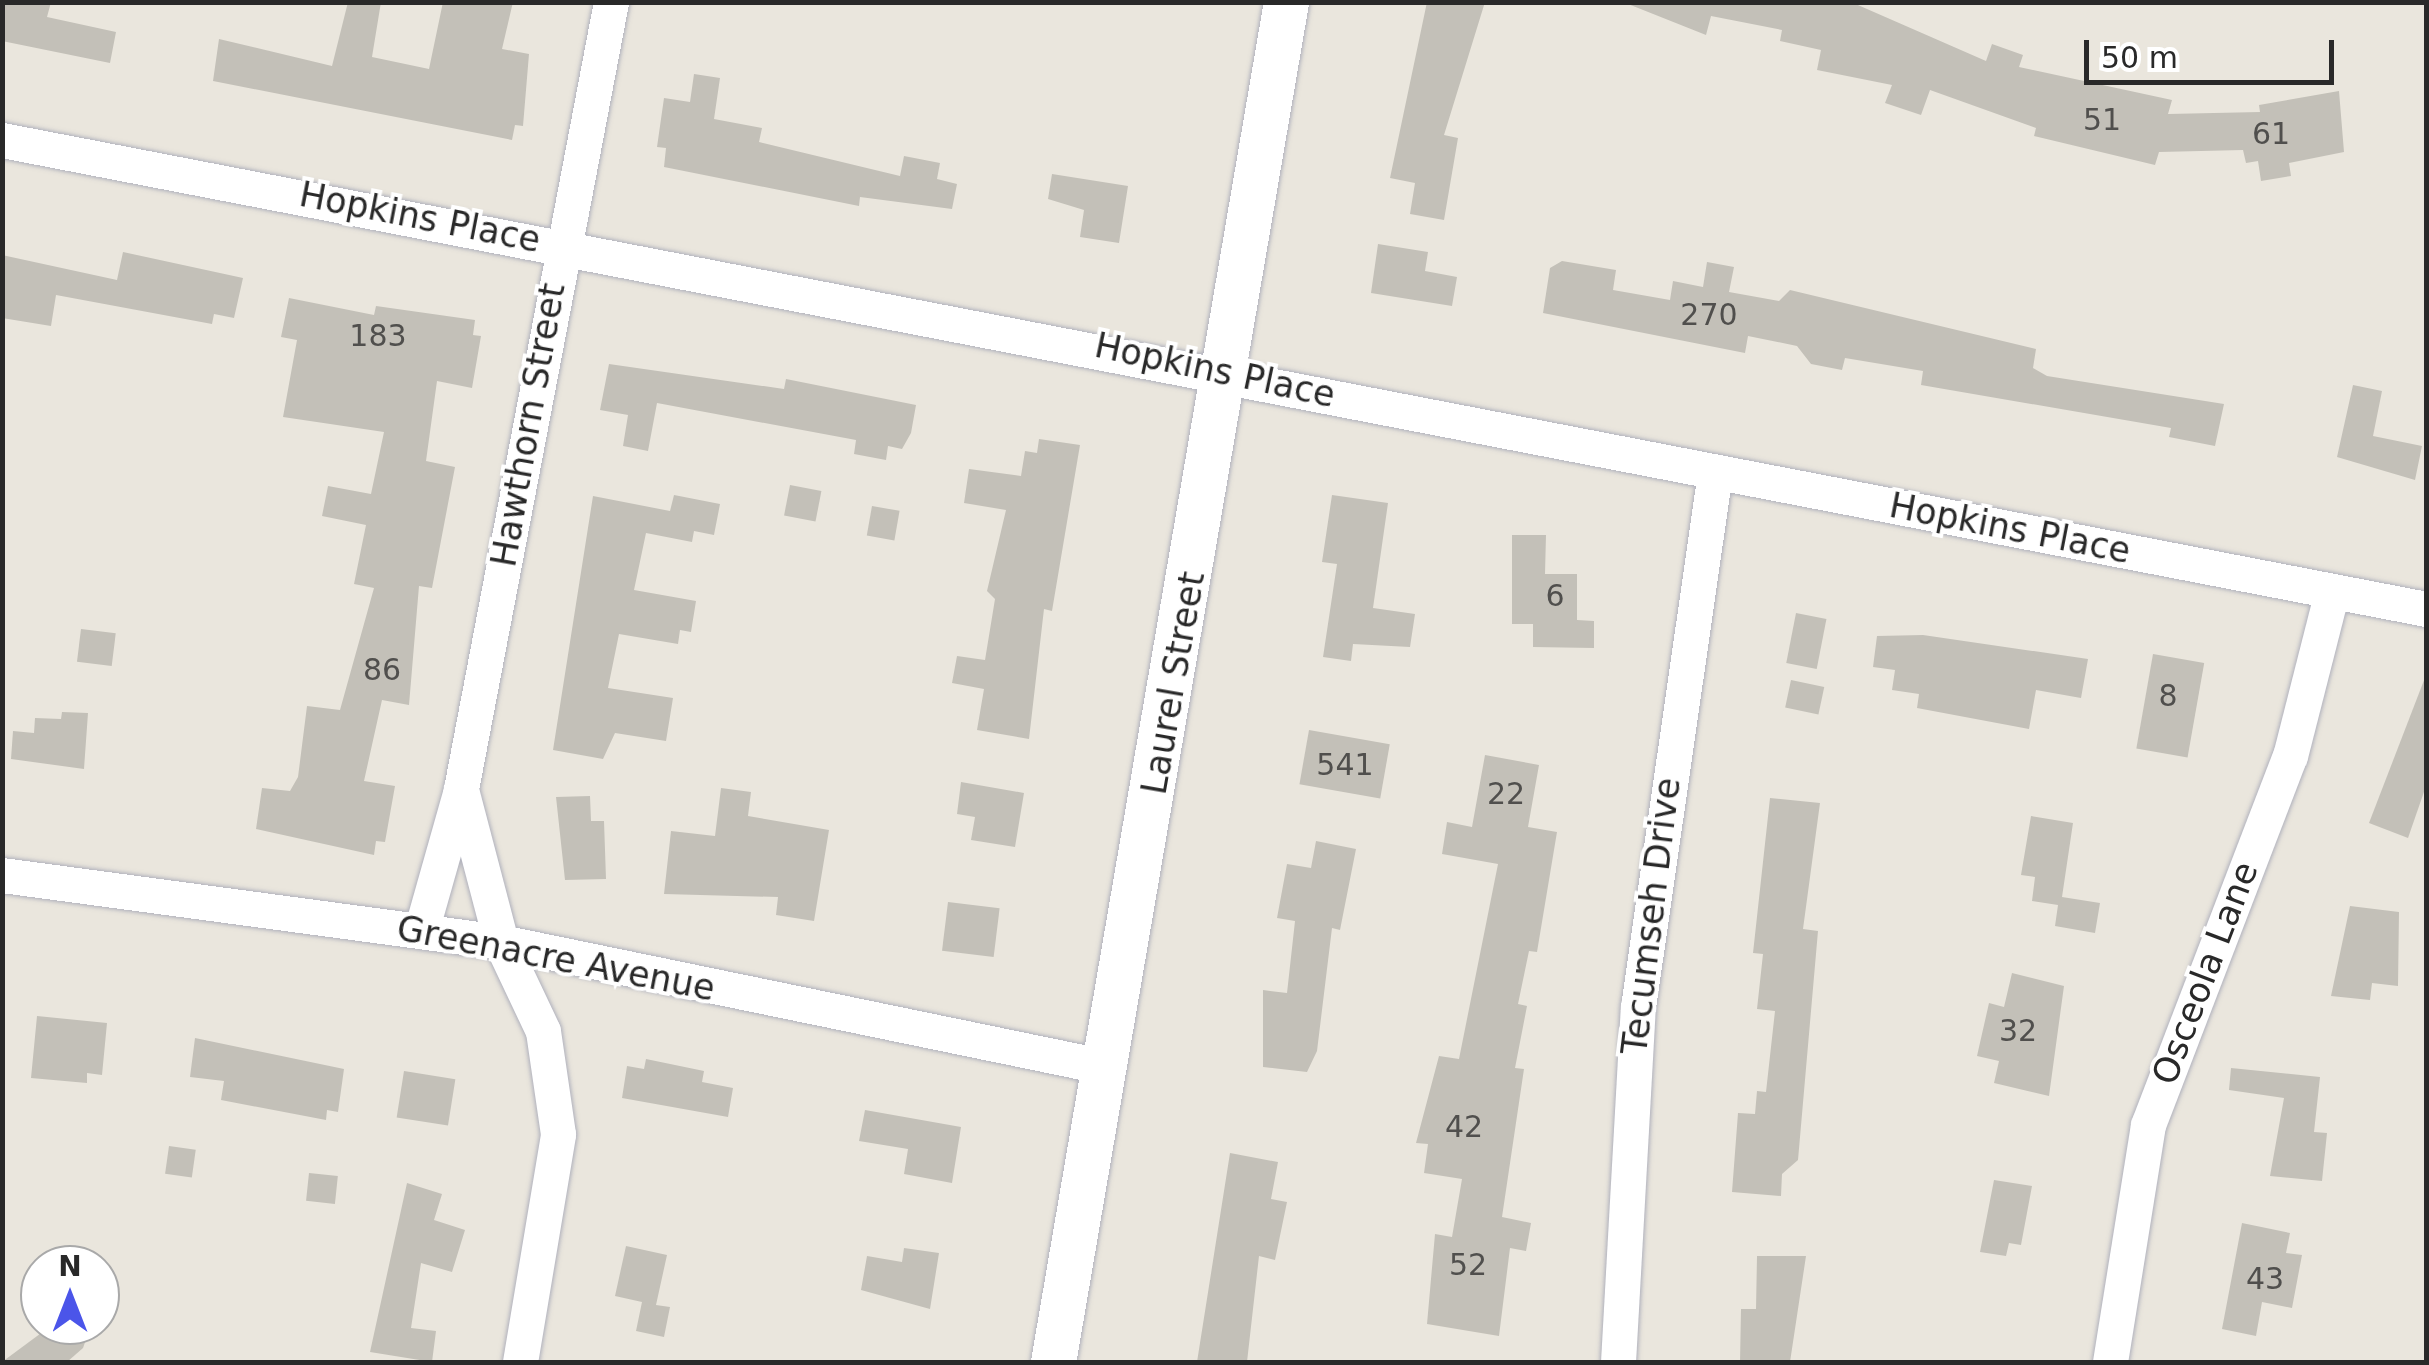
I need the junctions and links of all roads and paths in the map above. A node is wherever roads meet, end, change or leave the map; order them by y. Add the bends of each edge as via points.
1 (611, 2) edge
2 (1286, 2) edge
3 (2, 140) edge
4 (560, 243) junction
5 (1228, 372) junction
6 (1714, 472) junction
7 (2332, 590) junction
8 (2426, 610) edge
9 (461, 789) junction
10 (2, 876) edge
11 (421, 931) junction
12 (500, 942) junction
13 (1106, 1067) junction
14 (520, 1362) edge
15 (1053, 1362) edge
16 (1618, 1362) edge
17 (2110, 1362) edge

1 - 4 street, Hawthorn Street
2 - 5 street, Laurel Street
3 - 4 street, Hopkins Place
4 - 5 street, Hopkins Place
4 - 9 street, Hawthorn Street
5 - 6 street, Hopkins Place
5 - 13 street, Laurel Street
6 - 7 street, Hopkins Place
6 - 16 street, Tecumseh Drive via 1638,1007
7 - 8 street, Hopkins Place
7 - 17 street, Osceola Lane via 2290,756 2148,1125
9 - 11 street, Hawthorn Street
9 - 12 street, Hawthorn Street
10 - 11 street, Greenacre Avenue
11 - 12 street, Greenacre Avenue
12 - 13 street, Greenacre Avenue
12 - 14 street, Hawthorn Street via 543,1030 558,1134
13 - 15 street, Laurel Street

